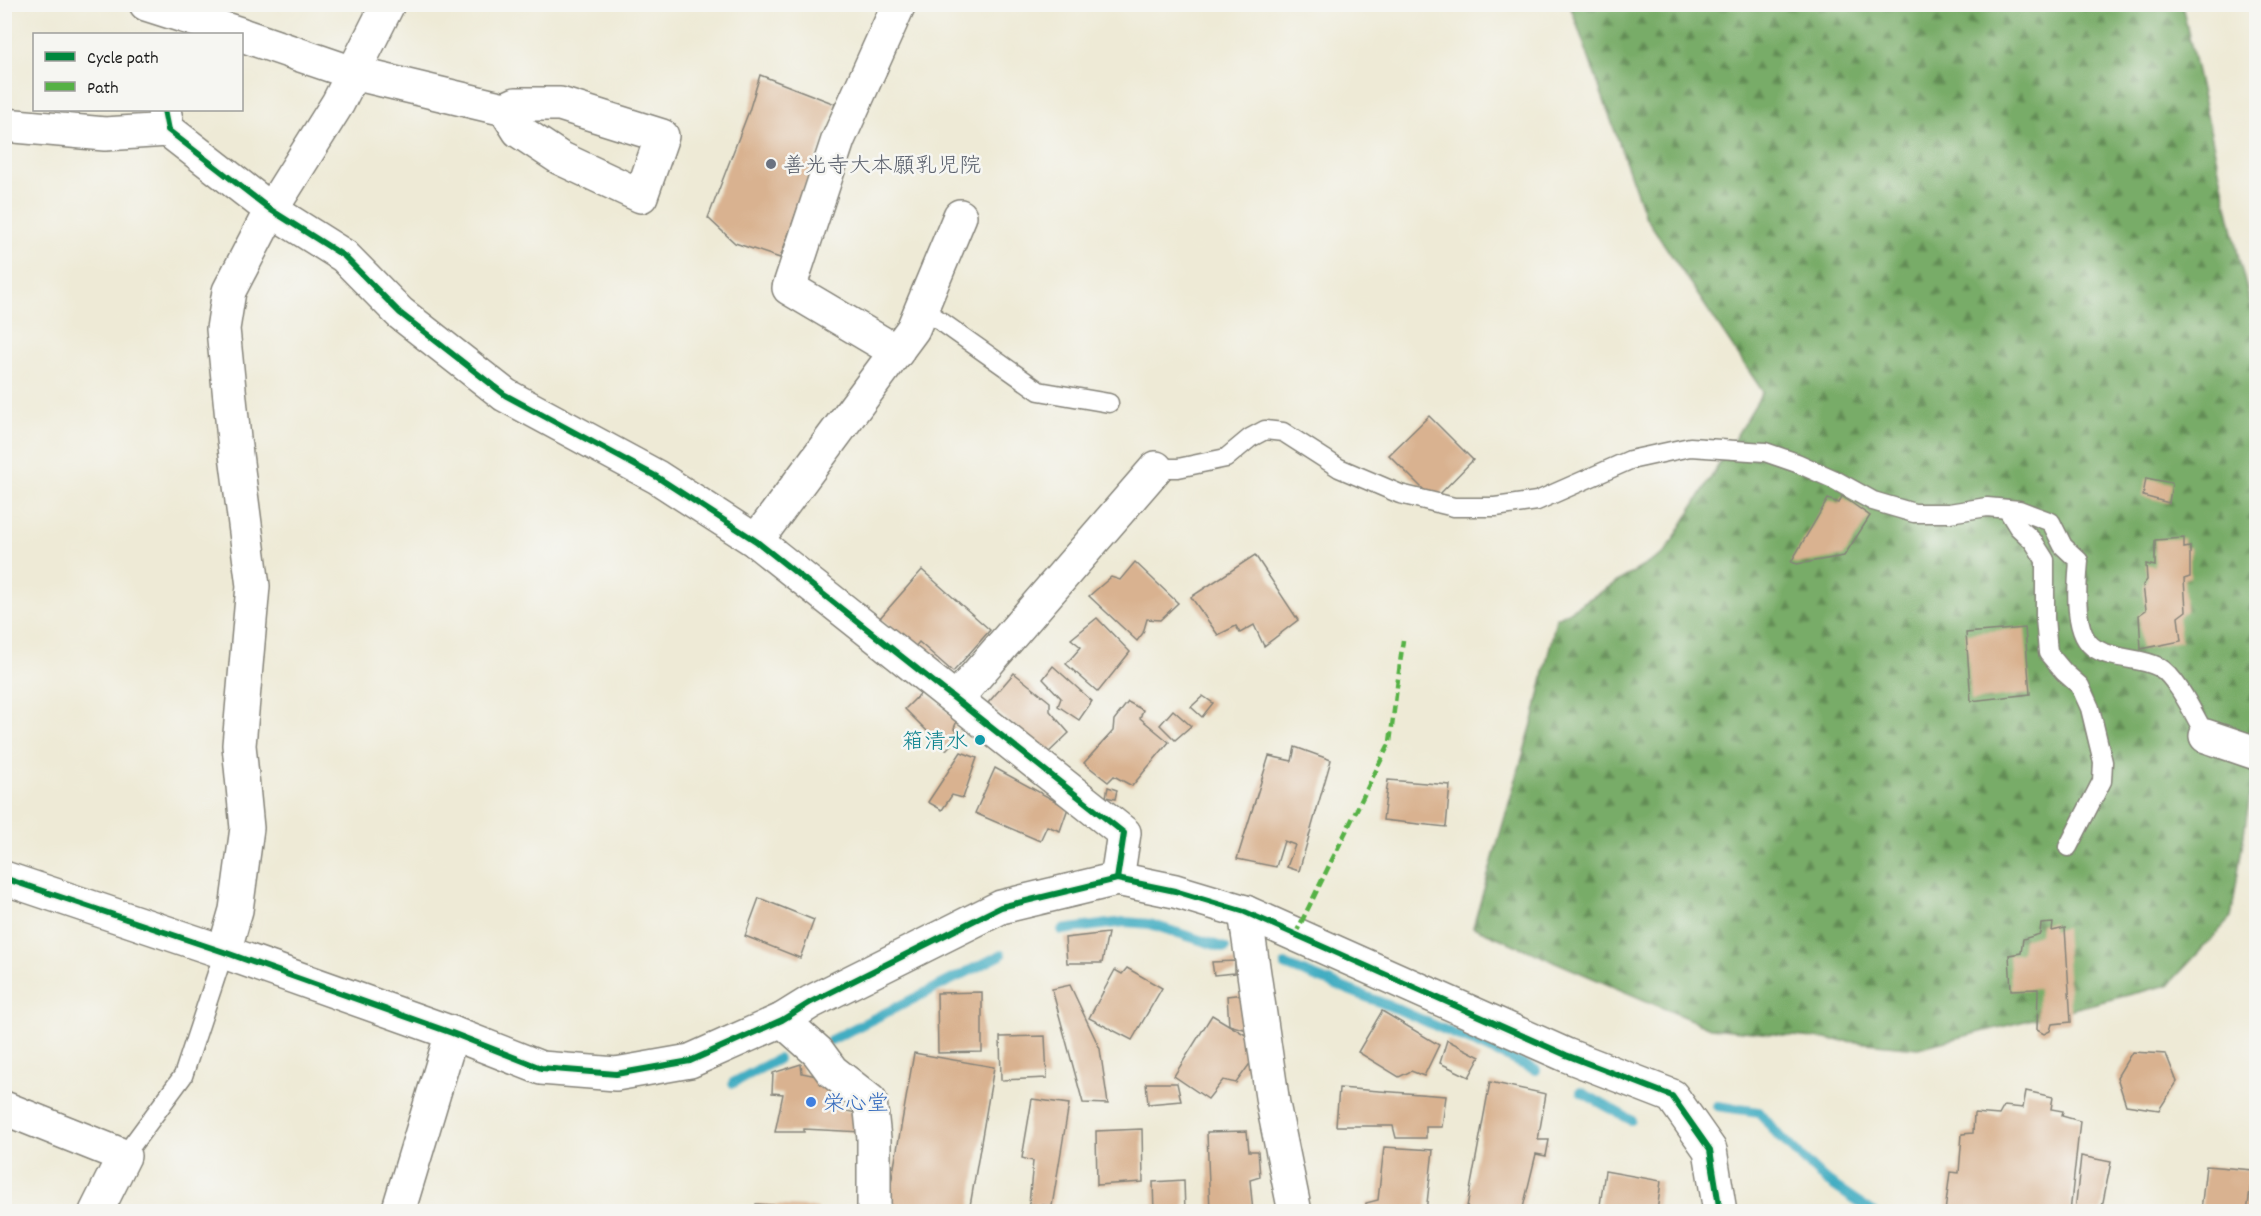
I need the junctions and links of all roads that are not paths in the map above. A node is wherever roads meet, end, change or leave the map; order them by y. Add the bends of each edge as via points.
1 (145, 4) edge
2 (388, 4) edge
3 (899, 4) edge
4 (149, 33) edge
5 (235, 33) edge
6 (243, 36) edge
7 (353, 73) junction
8 (506, 109) dead end
9 (166, 120) edge
10 (4, 125) edge
11 (271, 210) junction
12 (960, 216) dead end
13 (922, 308) junction
14 (897, 352) junction
15 (1109, 403) dead end
16 (1156, 468) joint
17 (2007, 509) junction
18 (756, 541) junction
19 (956, 699) junction
20 (2206, 736) joint
21 (2256, 753) edge
22 (2068, 847) dead end
23 (4, 878) edge
24 (1117, 879) junction
25 (1245, 912) junction
26 (224, 952) junction
27 (782, 1020) junction
28 (452, 1033) junction
29 (4, 1108) edge
30 (124, 1156) junction
31 (96, 1212) edge
32 (398, 1212) edge
33 (874, 1212) edge
34 (1295, 1212) edge
35 (1720, 1212) edge

1 - 4 street
1 - 5 street
2 - 7 street
3 - 14 street via 838,140 789,288
6 - 7 street
7 - 8 street
7 - 11 street via 338,104
9 - 10 street via 105,134
9 - 11 street
11 - 18 street via 344,256 400,313 505,395 657,477
11 - 26 street via 229,291 224,329 253,586 239,745 247,828 236,910
12 - 13 street
13 - 14 street
13 - 15 lane via 1039,391
14 - 18 street
16 - 17 lane via 1178,468 1226,458 1265,430 1283,432 1340,468 1400,494 1454,507 1495,507 1537,501 1630,460 1690,447 1765,452 1806,467 1873,501 1914,513
16 - 19 street
17 - 20 lane via 2051,522 2063,546 2079,561 2079,617 2086,640 2095,649 2158,667 2171,678
17 - 22 lane via 2045,560 2048,653 2080,686 2090,708 2103,762 2102,781
18 - 19 street
19 - 24 street via 1124,832
20 - 21 street
23 - 26 street
24 - 25 street
24 - 27 street via 1001,907
25 - 34 street via 1273,1104
25 - 35 street via 1566,1055 1672,1096 1710,1150
26 - 28 street
26 - 30 lane via 183,1076
27 - 28 street via 690,1061 616,1074 542,1068
27 - 33 street via 818,1052 832,1071 870,1101
28 - 32 street
29 - 30 street
30 - 31 street

